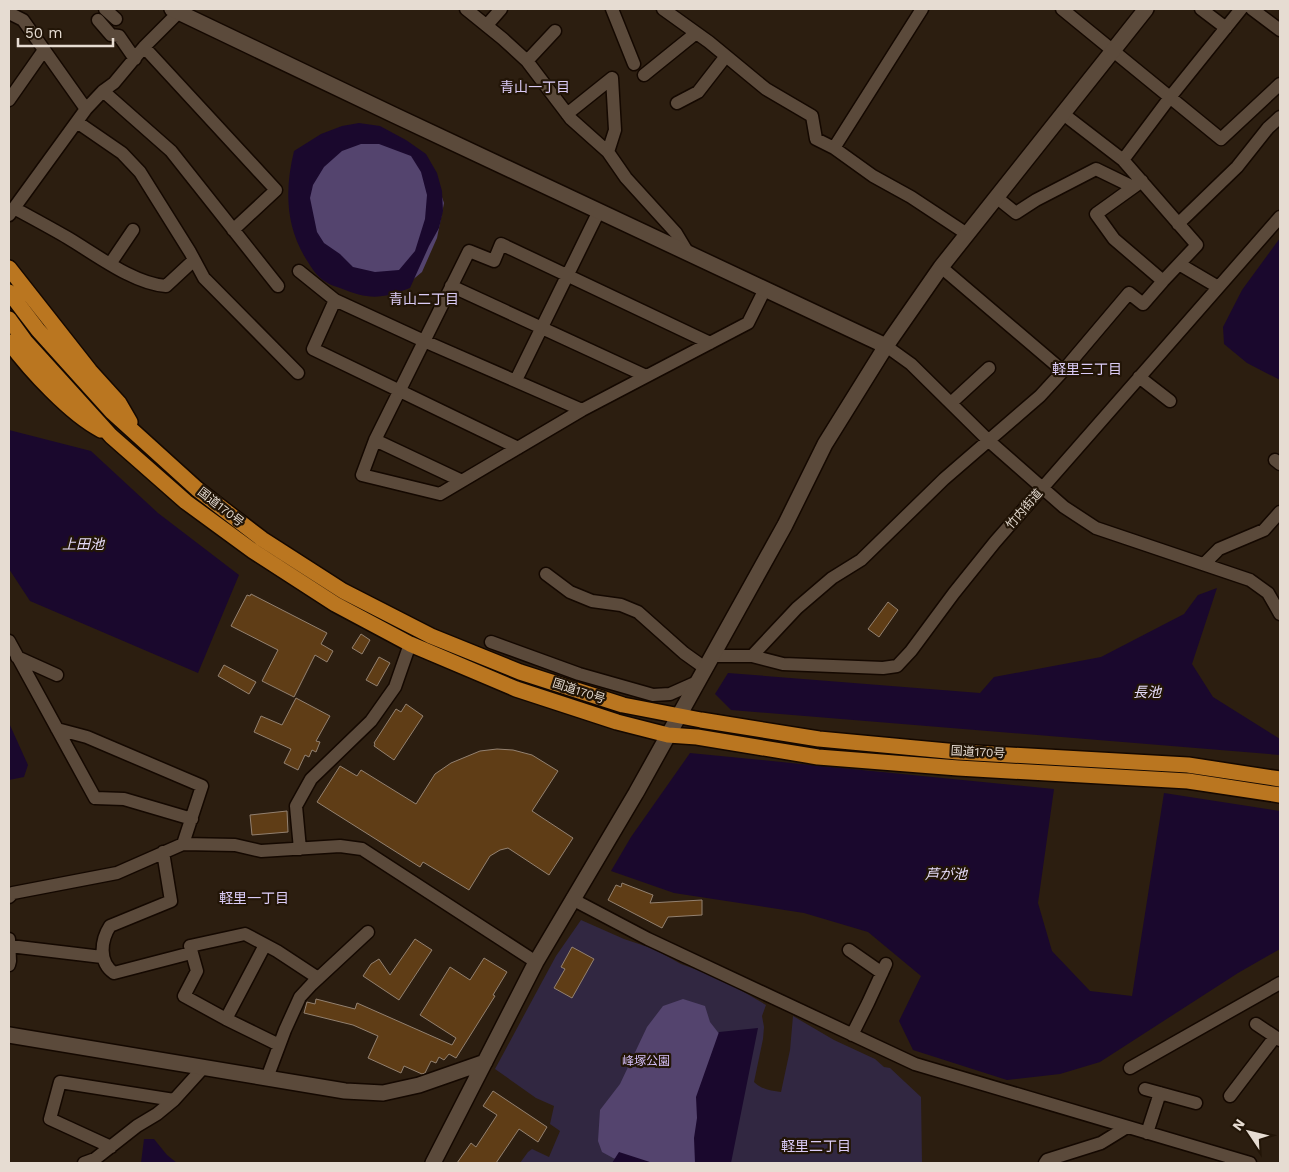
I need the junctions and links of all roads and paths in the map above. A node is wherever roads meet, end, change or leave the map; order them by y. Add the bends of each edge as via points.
1 (466, 9) edge
2 (501, 9) edge
3 (612, 9) edge
4 (663, 9) edge
5 (922, 9) edge
6 (1062, 9) edge
7 (1146, 9) edge
8 (1201, 9) edge
9 (1241, 9) edge
10 (1252, 9) edge
11 (176, 10) edge
12 (9, 13) edge
13 (102, 14) edge
14 (116, 19) dead end
15 (487, 26) junction
16 (1226, 28) junction
17 (1280, 30) edge
18 (555, 31) dead end
19 (696, 33) junction
20 (144, 47) junction
21 (44, 50) junction
22 (1113, 50) junction
23 (726, 56) junction
24 (135, 58) junction
25 (527, 61) junction
26 (634, 64) dead end
27 (644, 75) dead end
28 (1280, 84) edge
29 (103, 91) junction
30 (1171, 96) junction
31 (9, 100) edge
32 (677, 103) dead end
33 (86, 109) junction
34 (1062, 113) junction
35 (567, 114) junction
36 (1280, 117) edge
37 (77, 122) junction
38 (834, 148) junction
39 (608, 152) junction
40 (1123, 160) junction
41 (1138, 184) junction
42 (996, 197) junction
43 (599, 211) junction
44 (11, 212) edge
45 (1280, 217) edge
46 (1178, 224) junction
47 (134, 230) dead end
48 (233, 230) junction
49 (967, 234) junction
50 (688, 253) junction
51 (194, 260) junction
52 (110, 264) junction
53 (1179, 264) junction
54 (941, 267) junction
55 (9, 268) edge
56 (299, 271) dead end
57 (566, 275) junction
58 (1163, 281) junction
59 (278, 286) dead end
60 (451, 286) junction
61 (1218, 287) junction
62 (765, 289) junction
63 (9, 292) edge
64 (335, 300) junction
65 (9, 319) edge
66 (541, 327) junction
67 (424, 341) junction
68 (9, 342) edge
69 (710, 343) junction
70 (886, 346) junction
71 (989, 368) dead end
72 (1063, 371) junction
73 (298, 373) dead end
74 (646, 376) junction
75 (1139, 377) junction
76 (516, 380) junction
77 (398, 390) junction
78 (1170, 401) dead end
79 (951, 403) junction
80 (582, 410) junction
81 (111, 436) junction
82 (142, 439) junction
83 (375, 440) junction
84 (989, 441) junction
85 (518, 448) junction
86 (462, 481) junction
87 (1041, 488) junction
88 (1280, 512) edge
89 (1204, 564) junction
90 (546, 574) dead end
91 (1280, 614) edge
92 (9, 641) edge
93 (491, 642) dead end
94 (410, 644) junction
95 (752, 656) junction
96 (17, 657) junction
97 (708, 662) junction
98 (57, 674) dead end
99 (697, 682) junction
100 (679, 716) junction
101 (57, 729) junction
102 (668, 735) junction
103 (1280, 779) edge
104 (1280, 795) edge
105 (192, 819) junction
106 (183, 844) junction
107 (300, 849) junction
108 (162, 852) junction
109 (9, 898) edge
110 (572, 899) junction
111 (368, 932) dead end
112 (9, 943) edge
113 (266, 945) junction
114 (849, 950) dead end
115 (191, 952) junction
116 (102, 957) junction
117 (536, 962) junction
118 (9, 965) edge
119 (318, 978) junction
120 (1280, 984) edge
121 (226, 1019) junction
122 (1256, 1024) dead end
123 (852, 1034) junction
124 (9, 1035) edge
125 (1278, 1039) edge
126 (279, 1045) junction
127 (485, 1062) junction
128 (203, 1068) junction
129 (1130, 1068) dead end
130 (267, 1078) junction
131 (1145, 1088) dead end
132 (1160, 1093) junction
133 (1230, 1096) dead end
134 (174, 1100) junction
135 (1196, 1103) dead end
136 (1127, 1127) junction
137 (1147, 1133) junction
138 (111, 1147) junction
139 (84, 1163) edge
140 (433, 1163) edge
141 (1045, 1163) edge
142 (1250, 1163) edge

1 - 15 street
2 - 15 street
3 - 26 street
4 - 19 street
5 - 38 street
6 - 22 street
7 - 22 street
8 - 16 street
9 - 16 street
10 - 17 street
11 - 20 street
11 - 43 street
12 - 21 street via 23,20
13 - 14 street
13 - 24 street via 111,35 119,36
15 - 25 street
16 - 30 street
18 - 25 street
19 - 23 street
19 - 27 street
20 - 24 street
20 - 48 street via 276,190
21 - 31 street
21 - 33 street
22 - 30 street
22 - 34 street
23 - 32 street via 698,92
23 - 38 street via 766,88 812,116 816,139
24 - 29 street via 114,84
25 - 35 street
28 - 30 street via 1222,139
29 - 33 street
29 - 48 street via 171,151
30 - 40 street
33 - 37 street
34 - 40 street
34 - 42 street
35 - 39 street
35 - 39 street via 612,78 615,130
36 - 46 street via 1237,167
37 - 44 street
37 - 51 street via 122,153 140,172
38 - 49 street
39 - 50 street via 626,178 676,233
40 - 41 street
41 - 42 street via 1096,170 1016,213
41 - 46 street
41 - 58 street via 1096,214 1114,239
42 - 49 street
43 - 50 street
43 - 57 street
44 - 52 street via 69,238
45 - 61 street, 竹内街道
46 - 53 street via 1197,245
47 - 52 street
48 - 59 street
49 - 54 street
50 - 62 street
51 - 52 street via 166,286 156,286
51 - 73 street via 204,278
53 - 58 street
53 - 61 street
54 - 70 street
54 - 72 street
55 - 82 highway via 119,403
56 - 64 street
57 - 60 street via 502,244 494,261 469,251
57 - 66 street
57 - 69 street
58 - 72 street via 1143,304 1129,293
60 - 66 street
60 - 67 street
61 - 75 street, 竹内街道
62 - 69 street via 748,323
62 - 70 street
63 - 82 highway, 国道170号 via 38,330 106,405
64 - 67 street
64 - 77 street via 313,349
65 - 81 highway, 国道170号
66 - 74 street
66 - 76 street
67 - 76 street
67 - 77 street
68 - 81 highway via 86,422
69 - 74 street
70 - 79 street via 911,364
70 - 97 street via 825,444 785,524
71 - 79 street
72 - 84 street
74 - 80 street
75 - 78 street
75 - 87 street, 竹内街道
76 - 80 street
77 - 83 street
77 - 85 street
79 - 84 street
80 - 85 street
81 - 94 highway, 国道170号 via 186,502 253,551 335,604
82 - 100 highway, 国道170号 via 197,489 262,539 343,591 431,636 520,672 623,705
83 - 86 street
83 - 86 street via 362,475 440,494
84 - 87 street
84 - 95 street via 944,479 861,560 832,578 797,608
85 - 86 street
87 - 89 street via 1096,528
87 - 95 street, 竹内街道 via 897,666 782,664
88 - 89 street via 1264,530 1219,549
89 - 91 street via 1250,580 1268,593
90 - 97 street via 570,592 638,612 684,653
92 - 96 street
93 - 99 street via 579,674 653,695 670,694
94 - 102 highway, 国道170号 via 516,689
94 - 107 street via 395,688 371,721 311,779 299,800 296,806
95 - 97 street, 竹内街道
96 - 98 street
96 - 101 street
97 - 99 street
99 - 100 street
100 - 102 street
100 - 103 highway, 国道170号 via 819,739 958,752 1179,764
101 - 105 street via 95,798 124,799
101 - 105 street via 87,737 202,786
102 - 104 highway, 国道170号 via 818,757 1170,780
102 - 110 street
105 - 106 street
106 - 107 street via 235,845 261,851
106 - 108 street
107 - 117 street via 340,846 362,849
108 - 109 street via 117,872 13,893
108 - 116 street via 171,901 110,926 105,933
110 - 117 street
110 - 123 street
111 - 119 street
112 - 116 street
112 - 118 street
113 - 115 street via 245,934 190,946
113 - 119 street
113 - 121 street
114 - 123 street via 884,969
115 - 116 street via 114,972 106,968
115 - 121 street via 197,971 184,996
117 - 127 street
119 - 126 street via 300,997
120 - 129 street
121 - 126 street
122 - 125 street
123 - 136 street via 915,1064
124 - 128 street
125 - 133 street
126 - 130 street
127 - 130 street via 418,1085 383,1093 345,1091
127 - 140 street
128 - 130 street
128 - 134 street
131 - 132 street
132 - 135 street
132 - 137 street
134 - 138 street
134 - 138 street via 60,1082 50,1119
136 - 137 street
136 - 141 street via 1101,1143
137 - 142 street
138 - 139 street

